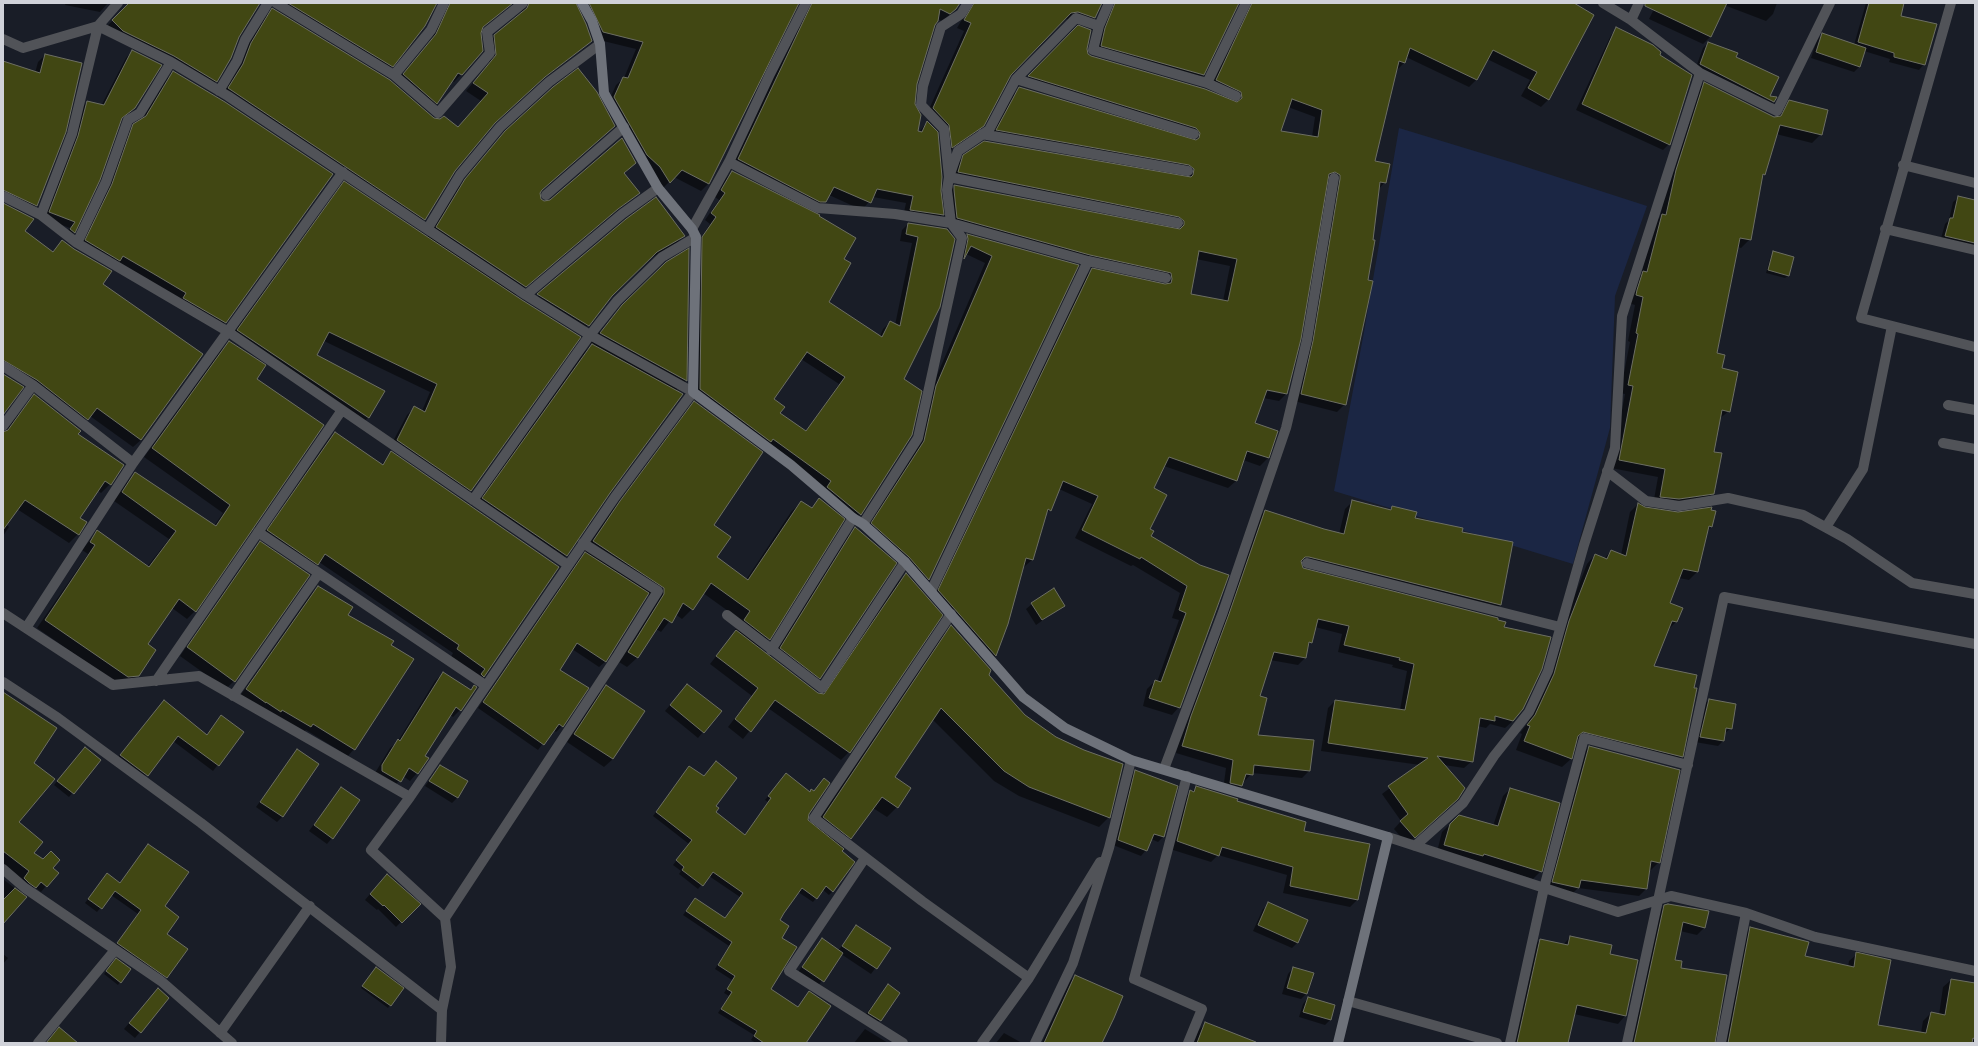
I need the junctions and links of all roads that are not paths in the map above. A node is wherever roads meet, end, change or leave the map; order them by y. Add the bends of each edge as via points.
1 (118, 3) edge
2 (268, 3) edge
3 (276, 3) edge
4 (444, 3) edge
5 (523, 3) edge
6 (582, 3) edge
7 (806, 3) edge
8 (968, 3) edge
9 (1109, 3) edge
10 (1246, 3) edge
11 (1603, 3) edge
12 (1639, 3) edge
13 (1830, 3) edge
14 (1951, 3) edge
15 (1631, 20) junction
16 (98, 26) junction
17 (1099, 26) junction
18 (3, 39) edge
19 (600, 44) junction
20 (171, 62) junction
21 (1700, 73) junction
22 (394, 75) junction
23 (1016, 79) junction
24 (1207, 83) junction
25 (219, 91) junction
26 (1236, 96) dead end
27 (624, 127) junction
28 (982, 134) junction
29 (1194, 134) dead end
30 (729, 162) junction
31 (1903, 165) junction
32 (1188, 171) dead end
33 (343, 172) junction
34 (949, 177) junction
35 (1334, 178) dead end
36 (1975, 183) edge
37 (658, 188) junction
38 (546, 195) dead end
39 (3, 196) edge
40 (42, 216) junction
41 (951, 223) junction
42 (1178, 223) dead end
43 (428, 228) junction
44 (1885, 229) junction
45 (694, 233) junction
46 (78, 243) junction
47 (1975, 250) edge
48 (1088, 261) junction
49 (1166, 278) dead end
50 (526, 295) junction
51 (1892, 326) junction
52 (227, 331) junction
53 (590, 335) junction
54 (1975, 347) edge
55 (3, 366) edge
56 (33, 385) junction
57 (693, 392) junction
58 (1948, 405) dead end
59 (342, 410) junction
60 (1975, 410) edge
61 (3, 426) edge
62 (1942, 442) dead end
63 (1975, 449) edge
64 (133, 463) junction
65 (1607, 472) junction
66 (473, 500) junction
67 (854, 518) junction
68 (863, 524) junction
69 (1826, 528) junction
70 (258, 532) junction
71 (583, 543) junction
72 (905, 562) junction
73 (1307, 563) dead end
74 (568, 565) junction
75 (319, 573) junction
76 (931, 591) junction
77 (1975, 594) edge
78 (3, 613) edge
79 (951, 614) junction
80 (727, 615) dead end
81 (1560, 626) junction
82 (26, 628) junction
83 (1975, 644) edge
84 (771, 650) junction
85 (156, 681) junction
86 (3, 682) edge
87 (485, 686) junction
88 (233, 696) junction
89 (1131, 760) junction
90 (1688, 765) junction
91 (1164, 769) junction
92 (1187, 776) junction
93 (410, 797) junction
94 (1388, 837) junction
95 (1415, 846) junction
96 (1109, 848) junction
97 (866, 858) junction
98 (3, 869) edge
99 (1544, 888) junction
100 (1659, 900) junction
101 (310, 906) junction
102 (1746, 913) junction
103 (445, 918) junction
104 (115, 950) junction
105 (1975, 971) edge
106 (1029, 978) junction
107 (1348, 1000) junction
108 (442, 1010) junction
109 (220, 1033) junction
110 (38, 1043) edge
111 (232, 1043) edge
112 (441, 1043) edge
113 (903, 1043) edge
114 (982, 1043) edge
115 (1035, 1043) edge
116 (1188, 1043) edge
117 (1338, 1043) edge
118 (1497, 1043) edge
119 (1510, 1043) edge
120 (1627, 1043) edge
121 (1721, 1043) edge

1 - 16 street
2 - 25 street via 245,40 237,61
3 - 22 street
4 - 22 street via 431,30
5 - 22 street via 487,32 490,53 438,113
6 - 19 street
7 - 30 street
8 - 34 street via 962,14 941,27 923,86 921,105 944,129
9 - 17 street
10 - 24 street
11 - 15 street
12 - 15 street
13 - 21 street via 1777,111
14 - 31 street
15 - 21 street
16 - 18 street via 23,48
16 - 20 street
16 - 40 street via 72,134
17 - 23 street via 1076,18
17 - 24 street via 1093,50
19 - 27 street via 604,94
19 - 43 street via 549,82 500,127 460,175
20 - 25 street
20 - 46 street via 140,112 128,120 106,182
21 - 65 street via 1622,316 1615,448
23 - 28 street via 989,130
23 - 29 street
24 - 26 street
25 - 33 street
27 - 37 street
27 - 38 street
28 - 32 street
28 - 34 street via 958,151
30 - 41 street via 818,208 895,214
30 - 45 street
31 - 36 street
31 - 44 street
33 - 43 street
33 - 52 street
34 - 41 street via 947,190
34 - 42 street
35 - 91 street via 1307,340 1286,428 1223,612
37 - 45 street
37 - 50 street via 622,214
39 - 40 street
40 - 46 street
41 - 48 street
41 - 68 street via 962,238 918,438
43 - 50 street
44 - 47 street
44 - 51 street via 1861,318
45 - 53 street via 662,256 617,301
45 - 57 street
46 - 52 street
48 - 49 street
48 - 76 street
50 - 53 street
51 - 54 street
51 - 69 street via 1863,469
52 - 59 street
52 - 64 street
53 - 57 street
53 - 66 street
55 - 56 street
56 - 61 street
56 - 64 street
57 - 67 street via 791,465
57 - 71 street
58 - 60 street
59 - 66 street
59 - 70 street
62 - 63 street
64 - 82 street
65 - 69 street via 1646,501 1679,506 1728,498 1803,515
65 - 81 street
66 - 74 street
67 - 68 street
67 - 84 street
68 - 72 street
69 - 77 street via 1848,539 1912,583
70 - 75 street
70 - 85 street
71 - 74 street
71 - 103 street via 658,591
72 - 76 street
72 - 84 street via 822,688
73 - 81 street
74 - 87 street
75 - 87 street
75 - 88 street
76 - 79 street
78 - 82 street
79 - 89 street via 1023,697 1065,728
79 - 97 street via 814,818
80 - 84 street
81 - 95 street via 1548,671 1529,712 1494,756 1463,803
82 - 85 street via 113,684
83 - 90 street via 1724,597
85 - 88 street via 199,676
86 - 101 street via 77,732
87 - 93 street
88 - 93 street
89 - 91 street
89 - 96 street
90 - 99 street via 1584,738
90 - 100 street
91 - 92 street
92 - 94 street
92 - 116 street via 1134,979 1202,1009
93 - 103 street via 371,850
94 - 95 street
94 - 107 street
95 - 99 street
96 - 106 street
96 - 115 street via 1073,963
97 - 106 street via 922,902
97 - 113 street via 789,972
98 - 104 street via 25,888
99 - 100 street via 1618,912
99 - 119 street
100 - 102 street via 1671,896
100 - 120 street
101 - 108 street
101 - 109 street
102 - 105 street via 1815,937
102 - 121 street
103 - 108 street via 451,967
104 - 109 street via 161,981
104 - 110 street
106 - 114 street
107 - 117 street
107 - 118 street
108 - 112 street
109 - 111 street

